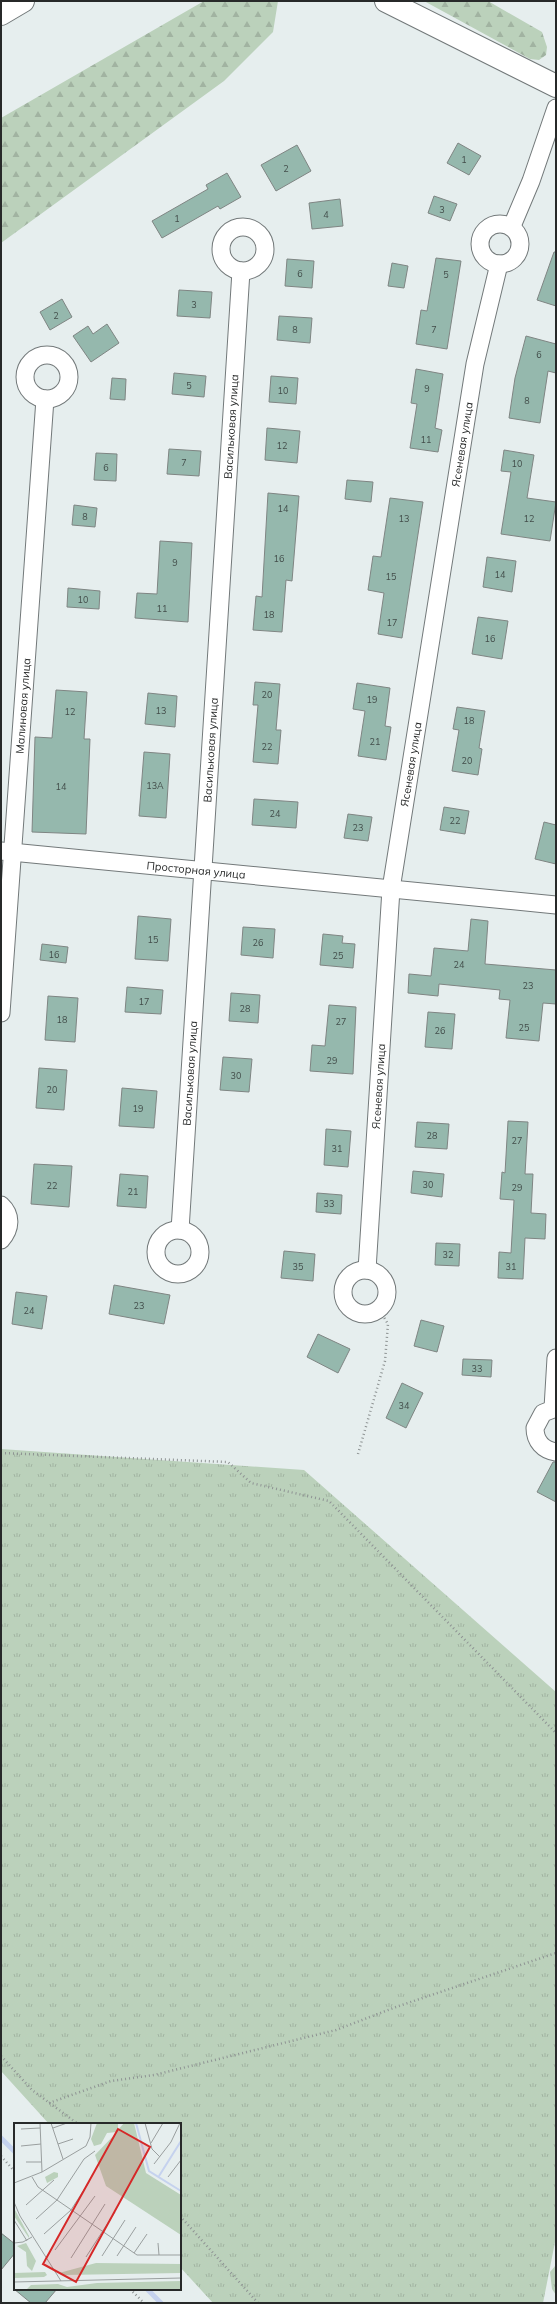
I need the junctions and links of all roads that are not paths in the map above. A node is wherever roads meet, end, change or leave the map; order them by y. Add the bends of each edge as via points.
1 (23, 1) edge
2 (386, 1) edge
3 (1, 14) edge
4 (556, 86) edge
5 (556, 108) edge
6 (512, 226) junction
7 (498, 264) junction
8 (241, 271) dead end
9 (45, 399) dead end
10 (6, 852) edge
11 (202, 871) junction
12 (391, 889) junction
13 (556, 905) edge
14 (1, 1013) edge
15 (1, 1205) edge
16 (180, 1230) dead end
17 (1, 1240) edge
18 (367, 1270) junction
19 (556, 1358) edge
20 (555, 1408) edge
21 (556, 1452) edge

1 - 3 street
2 - 4 street
5 - 6 street via 531,181
6 - 7 street via 520,237 520,250 512,261
6 - 7 street via 506,223 492,224 482,234 482,253 486,259
7 - 12 street, Ясеневая улица via 475,364
8 - 11 street, Васильковая улица
9 - 10 street, Малиновая улица
10 - 11 street, Просторная улица
10 - 14 street, Малиновая улица
11 - 12 street, Просторная улица
11 - 16 street, Васильковая улица
12 - 13 street, Просторная улица
12 - 18 street, Ясеневая улица
15 - 17 street via 7,1213 9,1224
18 - 18 street via 382,1278 387,1288 386,1300 379,1309 369,1314 357,1313 348,1306 343,1296 344,1284 350,1275
19 - 20 street
20 - 21 street via 542,1413 536,1422 535,1434 544,1448

